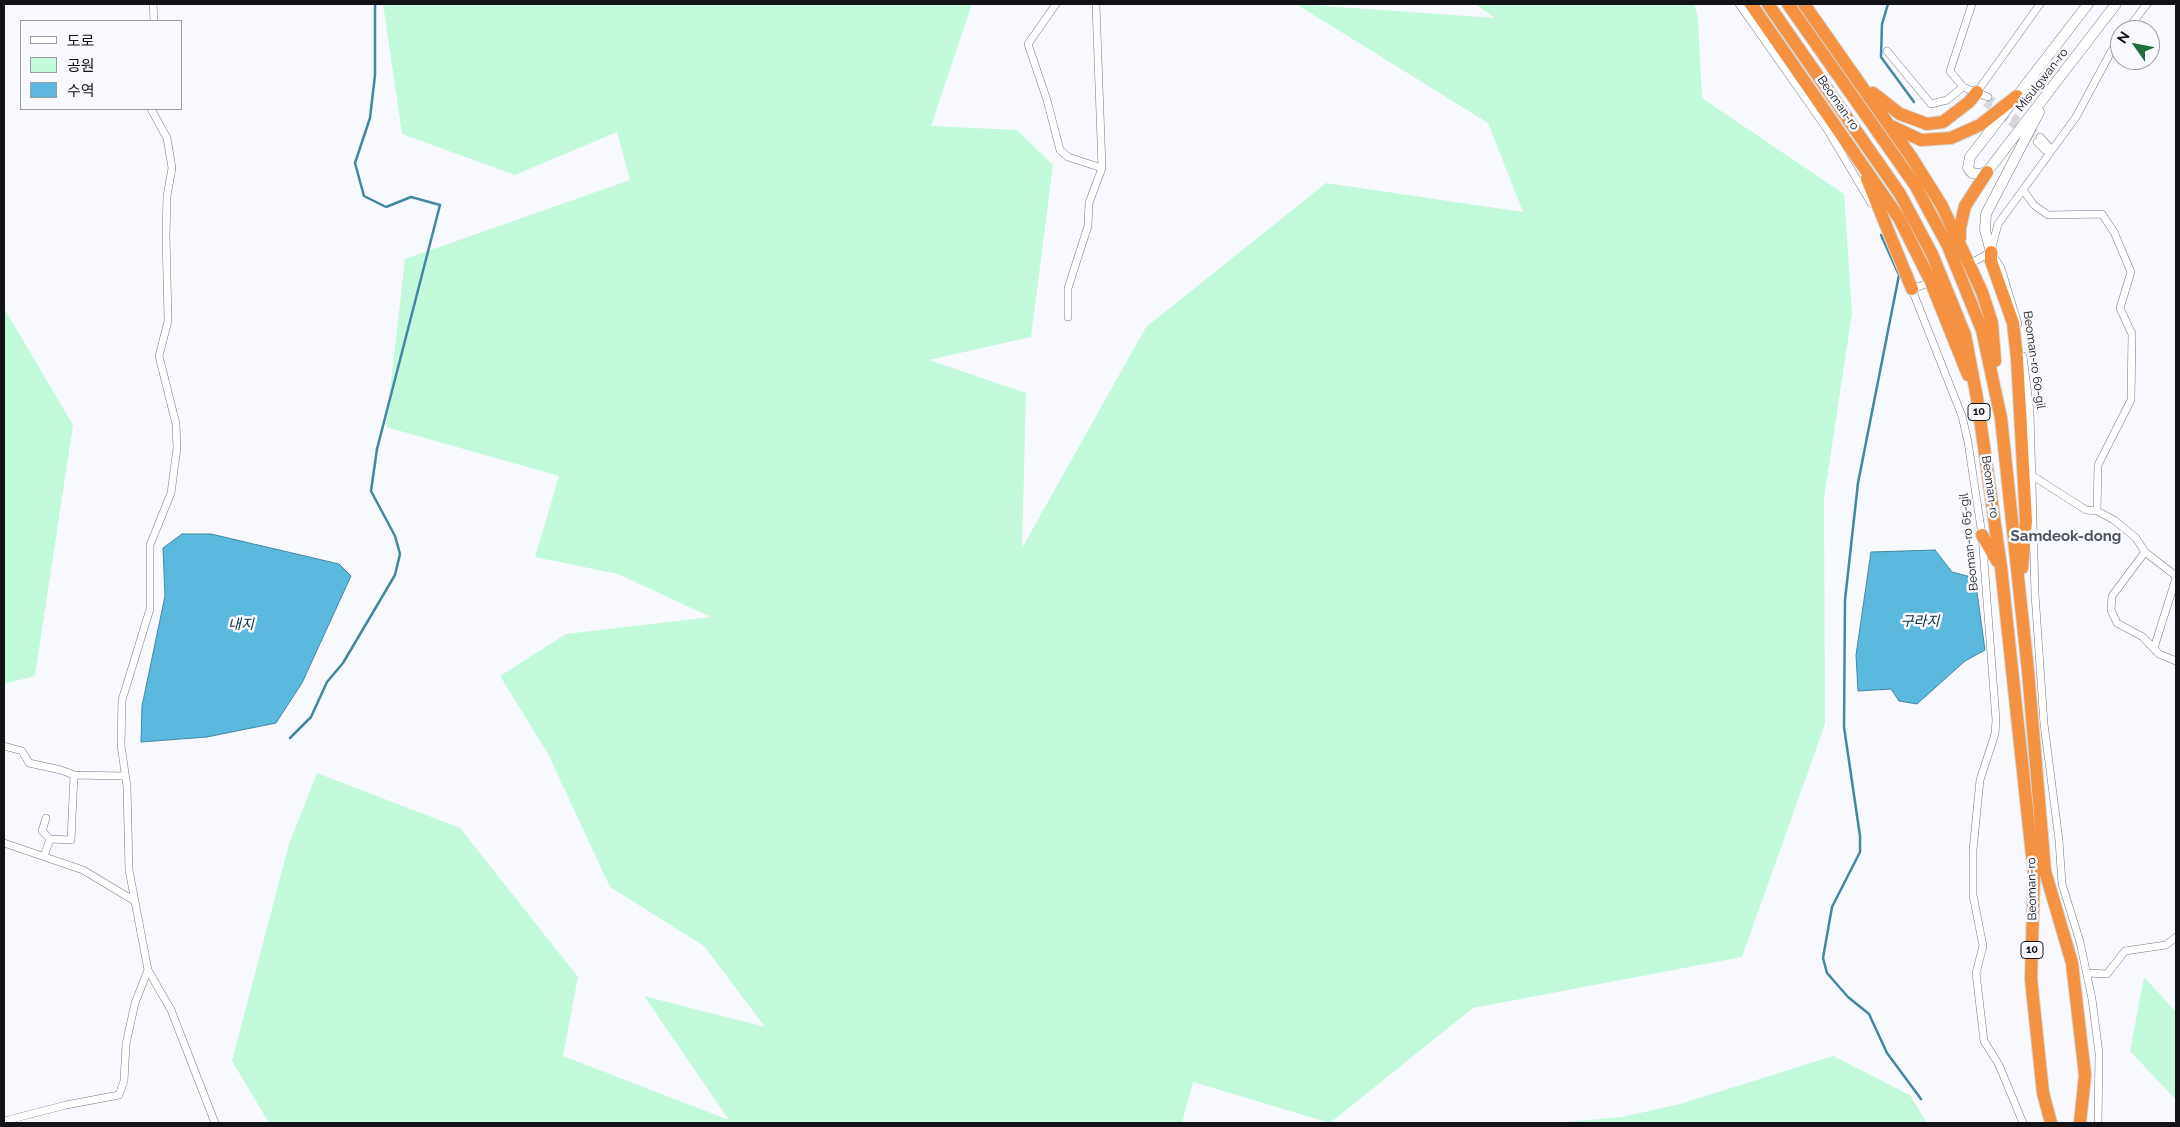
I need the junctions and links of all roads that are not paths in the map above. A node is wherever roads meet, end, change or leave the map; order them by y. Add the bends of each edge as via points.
1 (153, 4) edge
2 (1056, 4) edge
3 (1096, 4) edge
4 (1739, 4) edge
5 (1751, 4) edge
6 (1768, 4) edge
7 (1788, 4) edge
8 (1804, 4) edge
9 (1972, 4) edge
10 (2040, 4) edge
11 (2088, 4) edge
12 (2116, 4) edge
13 (2147, 4) edge
14 (154, 20) edge
15 (2135, 20) edge
16 (1887, 51) dead end
17 (2110, 54) edge
18 (1858, 81) junction
19 (2056, 82) junction
20 (1964, 88) junction
21 (2017, 96) junction
22 (1983, 97) junction
23 (152, 110) edge
24 (1889, 124) junction
25 (2039, 139) tunnel mouth
26 (2052, 150) junction
27 (1858, 155) junction
28 (1102, 168) junction
29 (1987, 172) junction
30 (2023, 190) junction
31 (1961, 244) junction
32 (1991, 252) junction
33 (1975, 261) dead end
34 (1926, 284) dead end
35 (1912, 289) junction
36 (1068, 317) dead end
37 (1977, 398) junction
38 (2001, 418) junction
39 (2033, 476) junction
40 (2097, 511) junction
41 (1982, 535) junction
42 (2145, 552) junction
43 (2001, 568) junction
44 (2176, 577) edge
45 (2019, 595) junction
46 (2154, 648) junction
47 (2176, 660) edge
48 (4, 746) edge
49 (74, 776) junction
50 (125, 776) junction
51 (46, 818) dead end
52 (50, 839) junction
53 (4, 843) edge
54 (44, 856) junction
55 (133, 900) junction
56 (2176, 937) edge
57 (148, 970) junction
58 (2088, 973) junction
59 (4, 1121) edge
60 (214, 1123) edge
61 (2024, 1123) edge
62 (2051, 1123) edge
63 (2080, 1123) edge
64 (2098, 1123) edge

1 - 14 street
2 - 28 street via 1028,44 1060,150 1068,157
3 - 28 street
4 - 35 street, Beoman-ro 65-gil via 1827,129 1869,198
5 - 27 highway
6 - 37 highway, Beoman-ro / 10 via 1884,169 1918,224 1965,335
7 - 38 highway, Beoman-ro / 10 via 1898,159 1933,216 1982,330
8 - 18 highway
9 - 20 street via 1950,72
10 - 22 street
11 - 21 main road, Misulgwan-ro
12 - 19 main road, Misulgwan-ro
13 - 15 street
16 - 20 street via 1931,104 1947,100
17 - 26 street via 2076,117
18 - 22 highway via 1893,110 1927,124 1942,122
18 - 24 highway
19 - 29 main road, Misulgwan-ro
19 - 32 main road via 1986,214 1985,230
20 - 22 street
21 - 24 highway via 1980,125 1951,138 1921,140
21 - 29 main road, Misulgwan-ro via 1969,161 1968,168 1972,173
23 - 50 street via 167,138 172,168 167,196 168,321 159,356 176,424 177,448 171,492 150,545 150,609 122,700 121,745
24 - 31 highway via 1928,182
25 - 26 street
26 - 30 street
27 - 35 highway
27 - 37 highway via 1909,237 1930,280
28 - 36 street via 1089,203 1088,226 1068,288
29 - 31 highway via 1965,206 1960,228
30 - 32 street via 1998,224
30 - 40 street via 2034,205 2048,215 2102,214 2114,232 2131,272 2120,308 2132,334 2131,400 2098,465
31 - 38 highway via 1992,324
32 - 33 street
32 - 39 street, Beoman-ro 60-gil via 2002,268 2016,313 2030,412
32 - 45 highway via 1991,261 2013,323 2017,358 2026,521
34 - 35 street
35 - 41 street, Beoman-ro 65-gil via 1962,416
37 - 43 highway, Beoman-ro / 10
38 - 45 highway, Beoman-ro / 10
39 - 40 street via 2086,510
39 - 58 street, Beoman-ro 60-gil via 2035,594 2044,724 2062,884
40 - 42 street via 2136,538
41 - 43 highway
41 - 61 street, Beoman-ro 65-gil via 1996,720 1995,734 1980,780 1974,850 1973,895 1983,946 1976,972 1984,1041 1999,1066
42 - 44 street
42 - 46 street via 2112,596 2111,610 2117,623 2143,637
43 - 62 highway, Beoman-ro / 10 via 2034,874 2031,979 2043,1093
44 - 46 street
45 - 63 highway, Beoman-ro / 10 via 2045,871 2072,963 2078,1008 2085,1075
46 - 47 street via 2159,654
48 - 49 street via 22,752 29,763
49 - 50 street
49 - 52 street via 71,840
50 - 55 street
51 - 52 street via 42,831
52 - 54 street
53 - 54 street
54 - 55 street via 83,870
55 - 57 street via 142,930
56 - 58 street via 2166,945 2125,951 2107,974
57 - 59 street via 135,1003 119,1096
57 - 60 street via 171,1010
58 - 64 street, Beoman-ro 60-gil via 2099,1053

